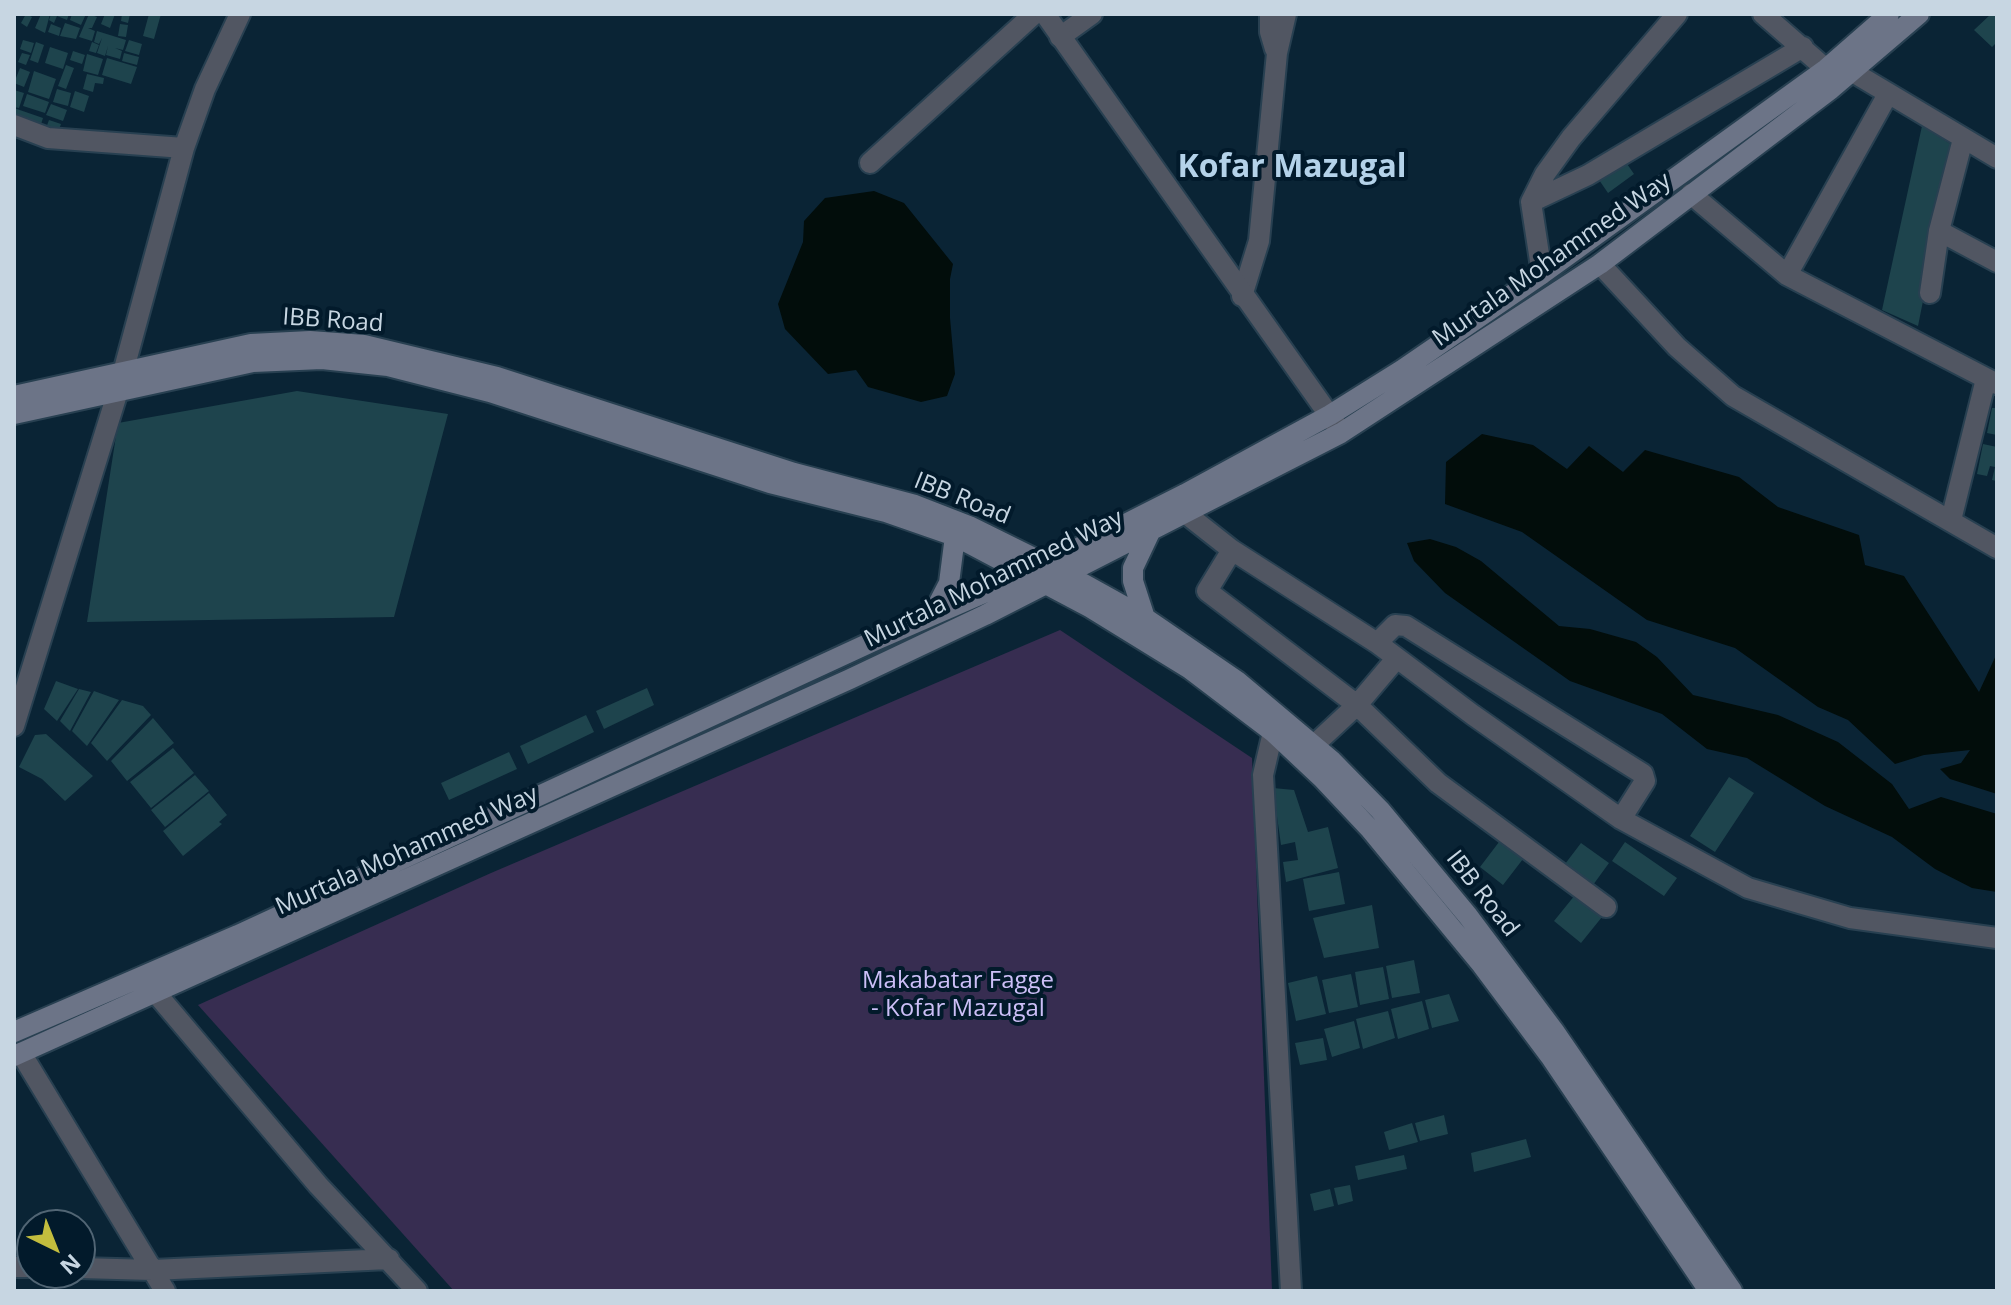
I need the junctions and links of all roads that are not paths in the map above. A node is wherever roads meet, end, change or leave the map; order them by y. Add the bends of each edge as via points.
1 (1034, 14) edge
2 (1045, 14) edge
3 (1092, 14) edge
4 (1270, 14) edge
5 (1286, 14) edge
6 (1677, 14) edge
7 (1763, 14) edge
8 (1889, 14) edge
9 (1919, 14) edge
10 (235, 15) edge
11 (1060, 37) junction
12 (1803, 47) junction
13 (1277, 53) junction
14 (1826, 69) junction
15 (1851, 71) junction
16 (1888, 94) junction
17 (14, 125) edge
18 (1963, 139) junction
19 (184, 148) junction
20 (1997, 158) edge
21 (870, 163) dead end
22 (1691, 194) junction
23 (1531, 202) junction
24 (1939, 231) junction
25 (1997, 262) edge
26 (1600, 264) junction
27 (1542, 274) junction
28 (1787, 275) junction
29 (1930, 293) dead end
30 (1242, 296) junction
31 (121, 370) junction
32 (1992, 382) edge
33 (118, 391) junction
34 (14, 396) edge
35 (14, 414) edge
36 (1330, 415) junction
37 (1341, 433) junction
38 (1185, 513) junction
39 (1951, 520) junction
40 (1151, 530) junction
41 (955, 536) junction
42 (1997, 548) edge
43 (1232, 550) junction
44 (1051, 574) junction
45 (1025, 575) junction
46 (933, 614) junction
47 (1145, 618) junction
48 (1377, 643) junction
49 (1396, 659) junction
50 (1357, 705) junction
51 (14, 726) edge
52 (1273, 732) junction
53 (1314, 745) junction
54 (1621, 819) junction
55 (430, 844) junction
56 (440, 866) junction
57 (1606, 907) dead end
58 (1997, 938) edge
59 (155, 992) junction
60 (14, 1032) edge
61 (17, 1054) edge
62 (389, 1259) junction
63 (96, 1268) edge
64 (153, 1270) junction
65 (165, 1291) edge
66 (417, 1291) edge
67 (1291, 1291) edge
68 (1709, 1291) edge
69 (1732, 1291) edge

1 - 21 street
2 - 11 street
3 - 11 street
4 - 13 street
5 - 13 street
6 - 23 street via 1571,138
7 - 12 street
8 - 14 main road, Murtala Mohammed Way
9 - 15 main road, Murtala Mohammed Way
10 - 19 street
11 - 30 street
12 - 14 street
12 - 23 street via 1588,175
13 - 30 street via 1259,241
14 - 27 main road, Murtala Mohammed Way
15 - 16 street
15 - 22 main road, Murtala Mohammed Way
16 - 18 street
16 - 28 street
17 - 19 street via 48,138
18 - 20 street
18 - 24 street
19 - 31 street
22 - 26 main road, Murtala Mohammed Way
22 - 28 street
23 - 27 street
24 - 25 street
24 - 29 street
26 - 37 main road, Murtala Mohammed Way
26 - 39 street via 1677,347 1733,396
27 - 36 main road, Murtala Mohammed Way
28 - 32 street
30 - 36 street
31 - 33 street
31 - 34 main road, IBB Road
31 - 44 main road, IBB Road via 281,342 390,350 497,377 794,473 915,505 969,526
32 - 39 street
33 - 35 main road, IBB Road
33 - 41 main road, IBB Road via 253,362 322,359 388,366 490,392 770,483 886,512
33 - 51 street
36 - 37 street
36 - 44 main road, Murtala Mohammed Way
37 - 38 main road, Murtala Mohammed Way
38 - 40 main road, Murtala Mohammed Way
38 - 43 street
39 - 42 street
40 - 44 main road, Murtala Mohammed Way
40 - 47 main road via 1133,568
41 - 45 main road, IBB Road
41 - 46 main road via 949,583
43 - 48 street
43 - 50 street via 1207,591
44 - 45 main road, IBB Road
44 - 47 main road, IBB Road
44 - 52 main road, IBB Road via 1091,608 1190,669
44 - 56 main road, Murtala Mohammed Way via 822,692
45 - 46 main road, Murtala Mohammed Way
46 - 55 main road, Murtala Mohammed Way
47 - 53 main road, IBB Road via 1237,681
48 - 49 street
48 - 54 street via 1395,625 1406,626 1643,774 1645,781
49 - 50 street
49 - 54 street
50 - 53 street
50 - 57 street via 1438,783
52 - 67 street via 1263,775
52 - 68 main road, IBB Road via 1370,829 1482,965
53 - 69 main road, IBB Road via 1380,810 1468,916 1554,1031
54 - 58 street via 1748,888 1850,918
55 - 56 main road
55 - 60 main road, Murtala Mohammed Way
56 - 59 main road, Murtala Mohammed Way
59 - 61 main road, Murtala Mohammed Way
59 - 62 street via 318,1185
61 - 64 street
62 - 64 street
62 - 66 street
63 - 64 street
64 - 65 street

